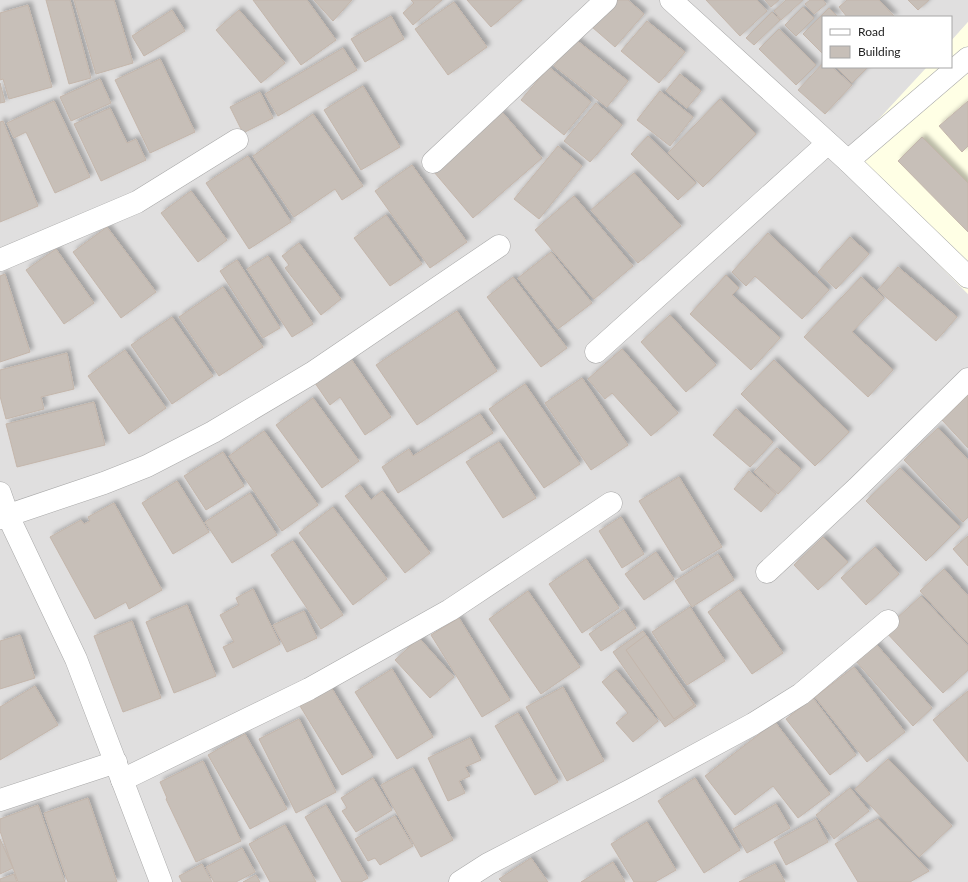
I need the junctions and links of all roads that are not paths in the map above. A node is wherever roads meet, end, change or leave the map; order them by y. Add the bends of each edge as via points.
1 (606, 0) edge
2 (671, 0) edge
3 (968, 58) edge
4 (237, 140) dead end
5 (828, 143) junction
6 (848, 161) junction
7 (433, 162) dead end
8 (499, 246) dead end
9 (0, 260) edge
10 (968, 278) edge
11 (596, 352) dead end
12 (968, 379) edge
13 (0, 492) edge
14 (611, 503) dead end
15 (4, 517) edge
16 (767, 572) dead end
17 (888, 621) dead end
18 (119, 771) junction
19 (0, 800) edge
20 (161, 882) edge
21 (460, 882) edge

1 - 7 street
2 - 5 street
3 - 6 street
4 - 9 street via 137,202
5 - 6 street
5 - 11 street
6 - 10 street
8 - 15 street via 312,373 213,432 140,469
12 - 16 street
13 - 15 street
14 - 18 street via 450,610 309,689
15 - 18 street via 76,659
17 - 21 street via 801,694 753,724 488,864
18 - 19 street
18 - 20 street

